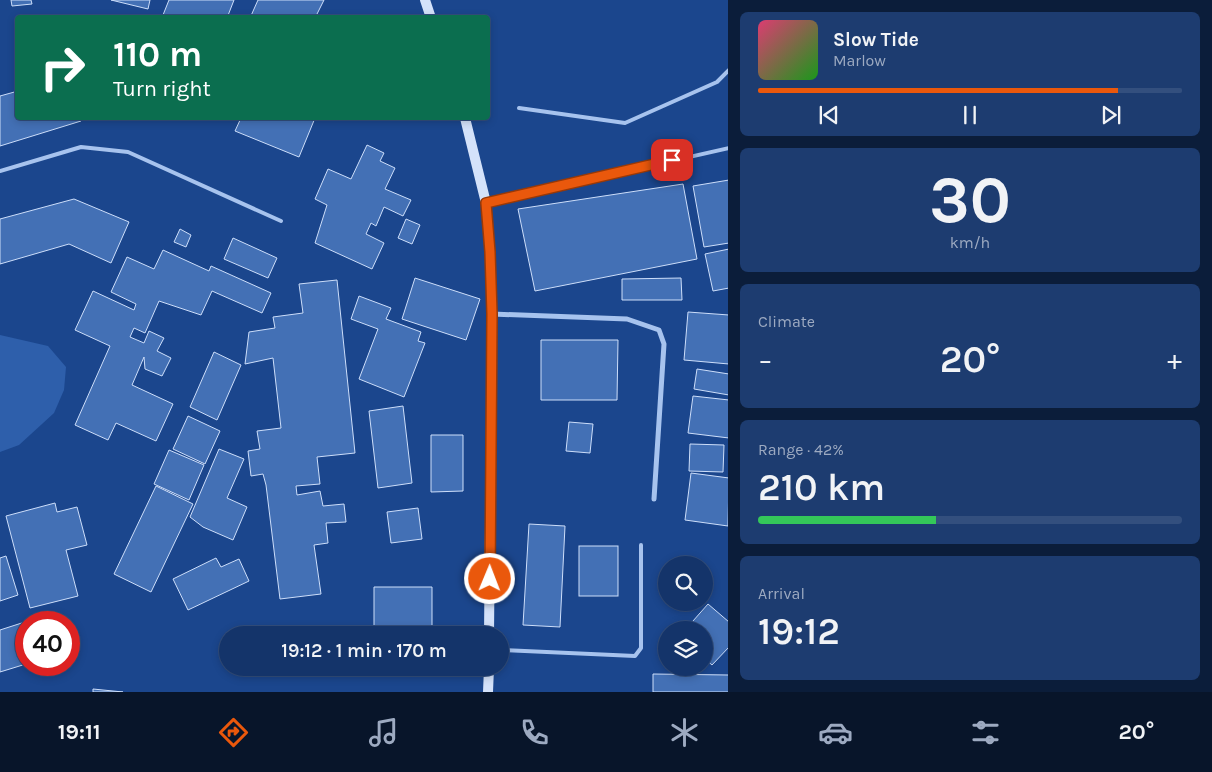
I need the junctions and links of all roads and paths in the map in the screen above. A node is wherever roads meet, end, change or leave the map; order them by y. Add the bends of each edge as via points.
1 (425, 0) edge
2 (430, 15) edge
3 (728, 70) edge
4 (519, 108) dead end
5 (465, 120) edge
6 (728, 148) edge
7 (0, 171) edge
8 (486, 203) junction
9 (281, 221) dead end
10 (492, 314) junction
11 (654, 499) dead end
12 (641, 545) dead end
13 (489, 626) edge
14 (509, 650) edge
15 (488, 676) edge
16 (488, 692) edge

1 - 2 street
3 - 4 lane via 717,82 625,124
5 - 8 street
6 - 8 lane
7 - 9 lane via 82,147 128,152
8 - 10 street
10 - 11 street via 627,320 659,330 664,344
10 - 13 street
12 - 14 lane via 641,648 635,656
15 - 16 street

